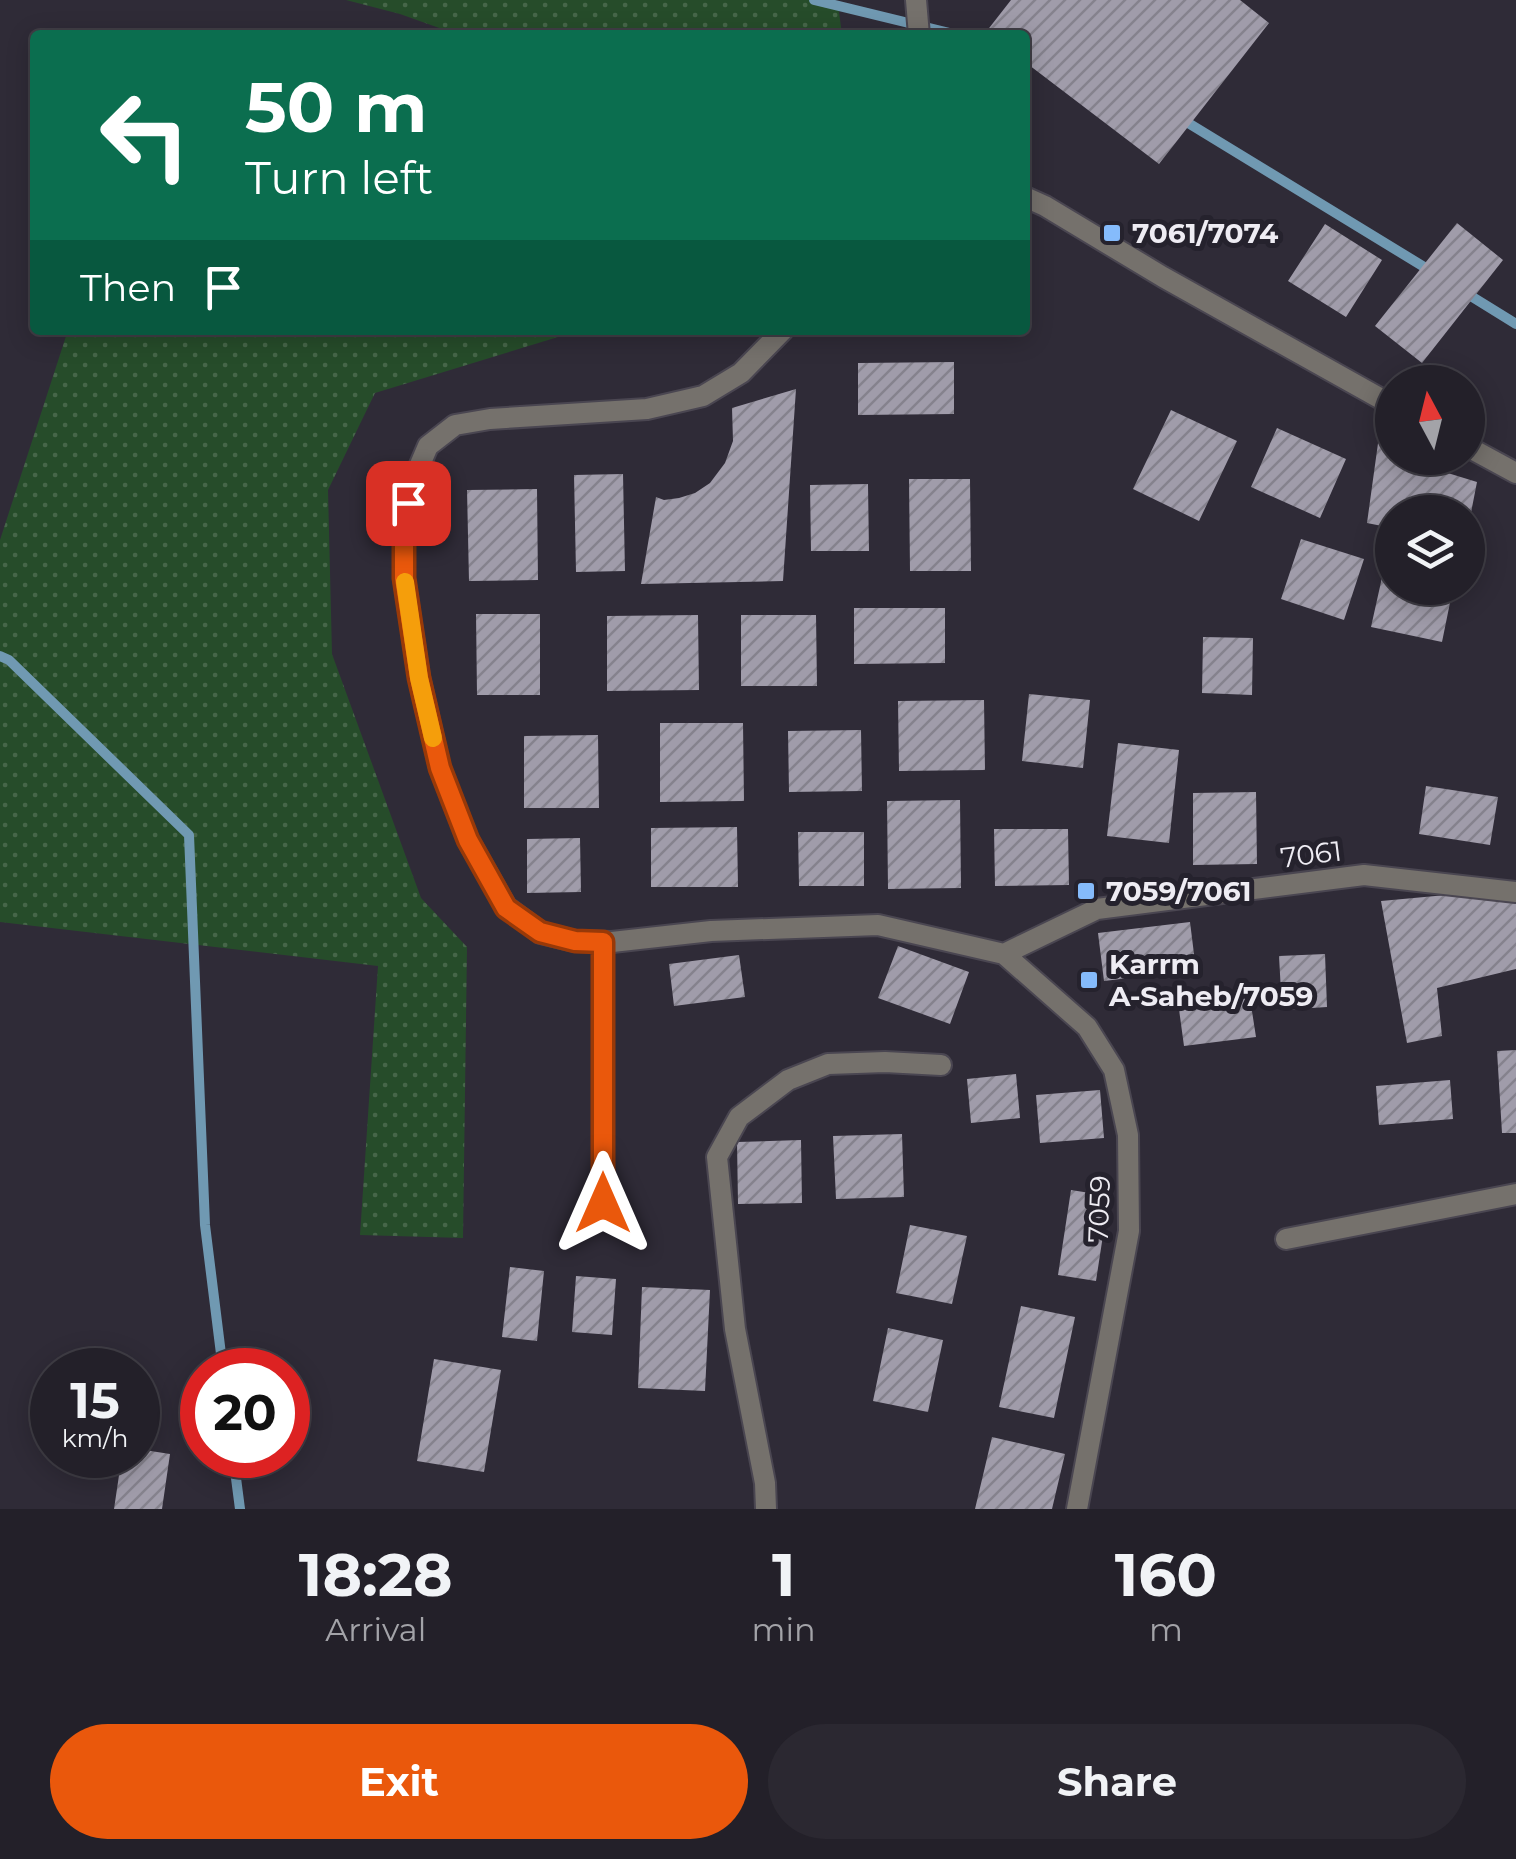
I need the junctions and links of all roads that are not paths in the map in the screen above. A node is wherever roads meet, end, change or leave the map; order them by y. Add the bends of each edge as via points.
1 (916, 0) edge
2 (919, 30) edge
3 (1030, 199) edge
4 (777, 335) edge
5 (1375, 396) edge
6 (1485, 456) edge
7 (1516, 474) edge
8 (1516, 892) edge
9 (603, 942) junction
10 (1004, 954) junction
11 (941, 1065) dead end
12 (1516, 1194) edge
13 (603, 1203) dead end
14 (1286, 1239) dead end
15 (766, 1509) edge
16 (1077, 1509) edge

1 - 2 street
3 - 5 street
4 - 9 street via 741,373 703,396 647,409 455,425 428,446 413,481 404,578 419,678 440,768 468,840 506,908 540,932
6 - 7 street
8 - 10 street, 7061 via 1364,875 1097,909
9 - 10 street via 878,926
9 - 13 lane
10 - 16 street, 7059 via 1088,1027 1114,1070 1128,1135 1130,1232
11 - 15 street via 828,1064 788,1080 739,1117 716,1157 735,1329
12 - 14 street

